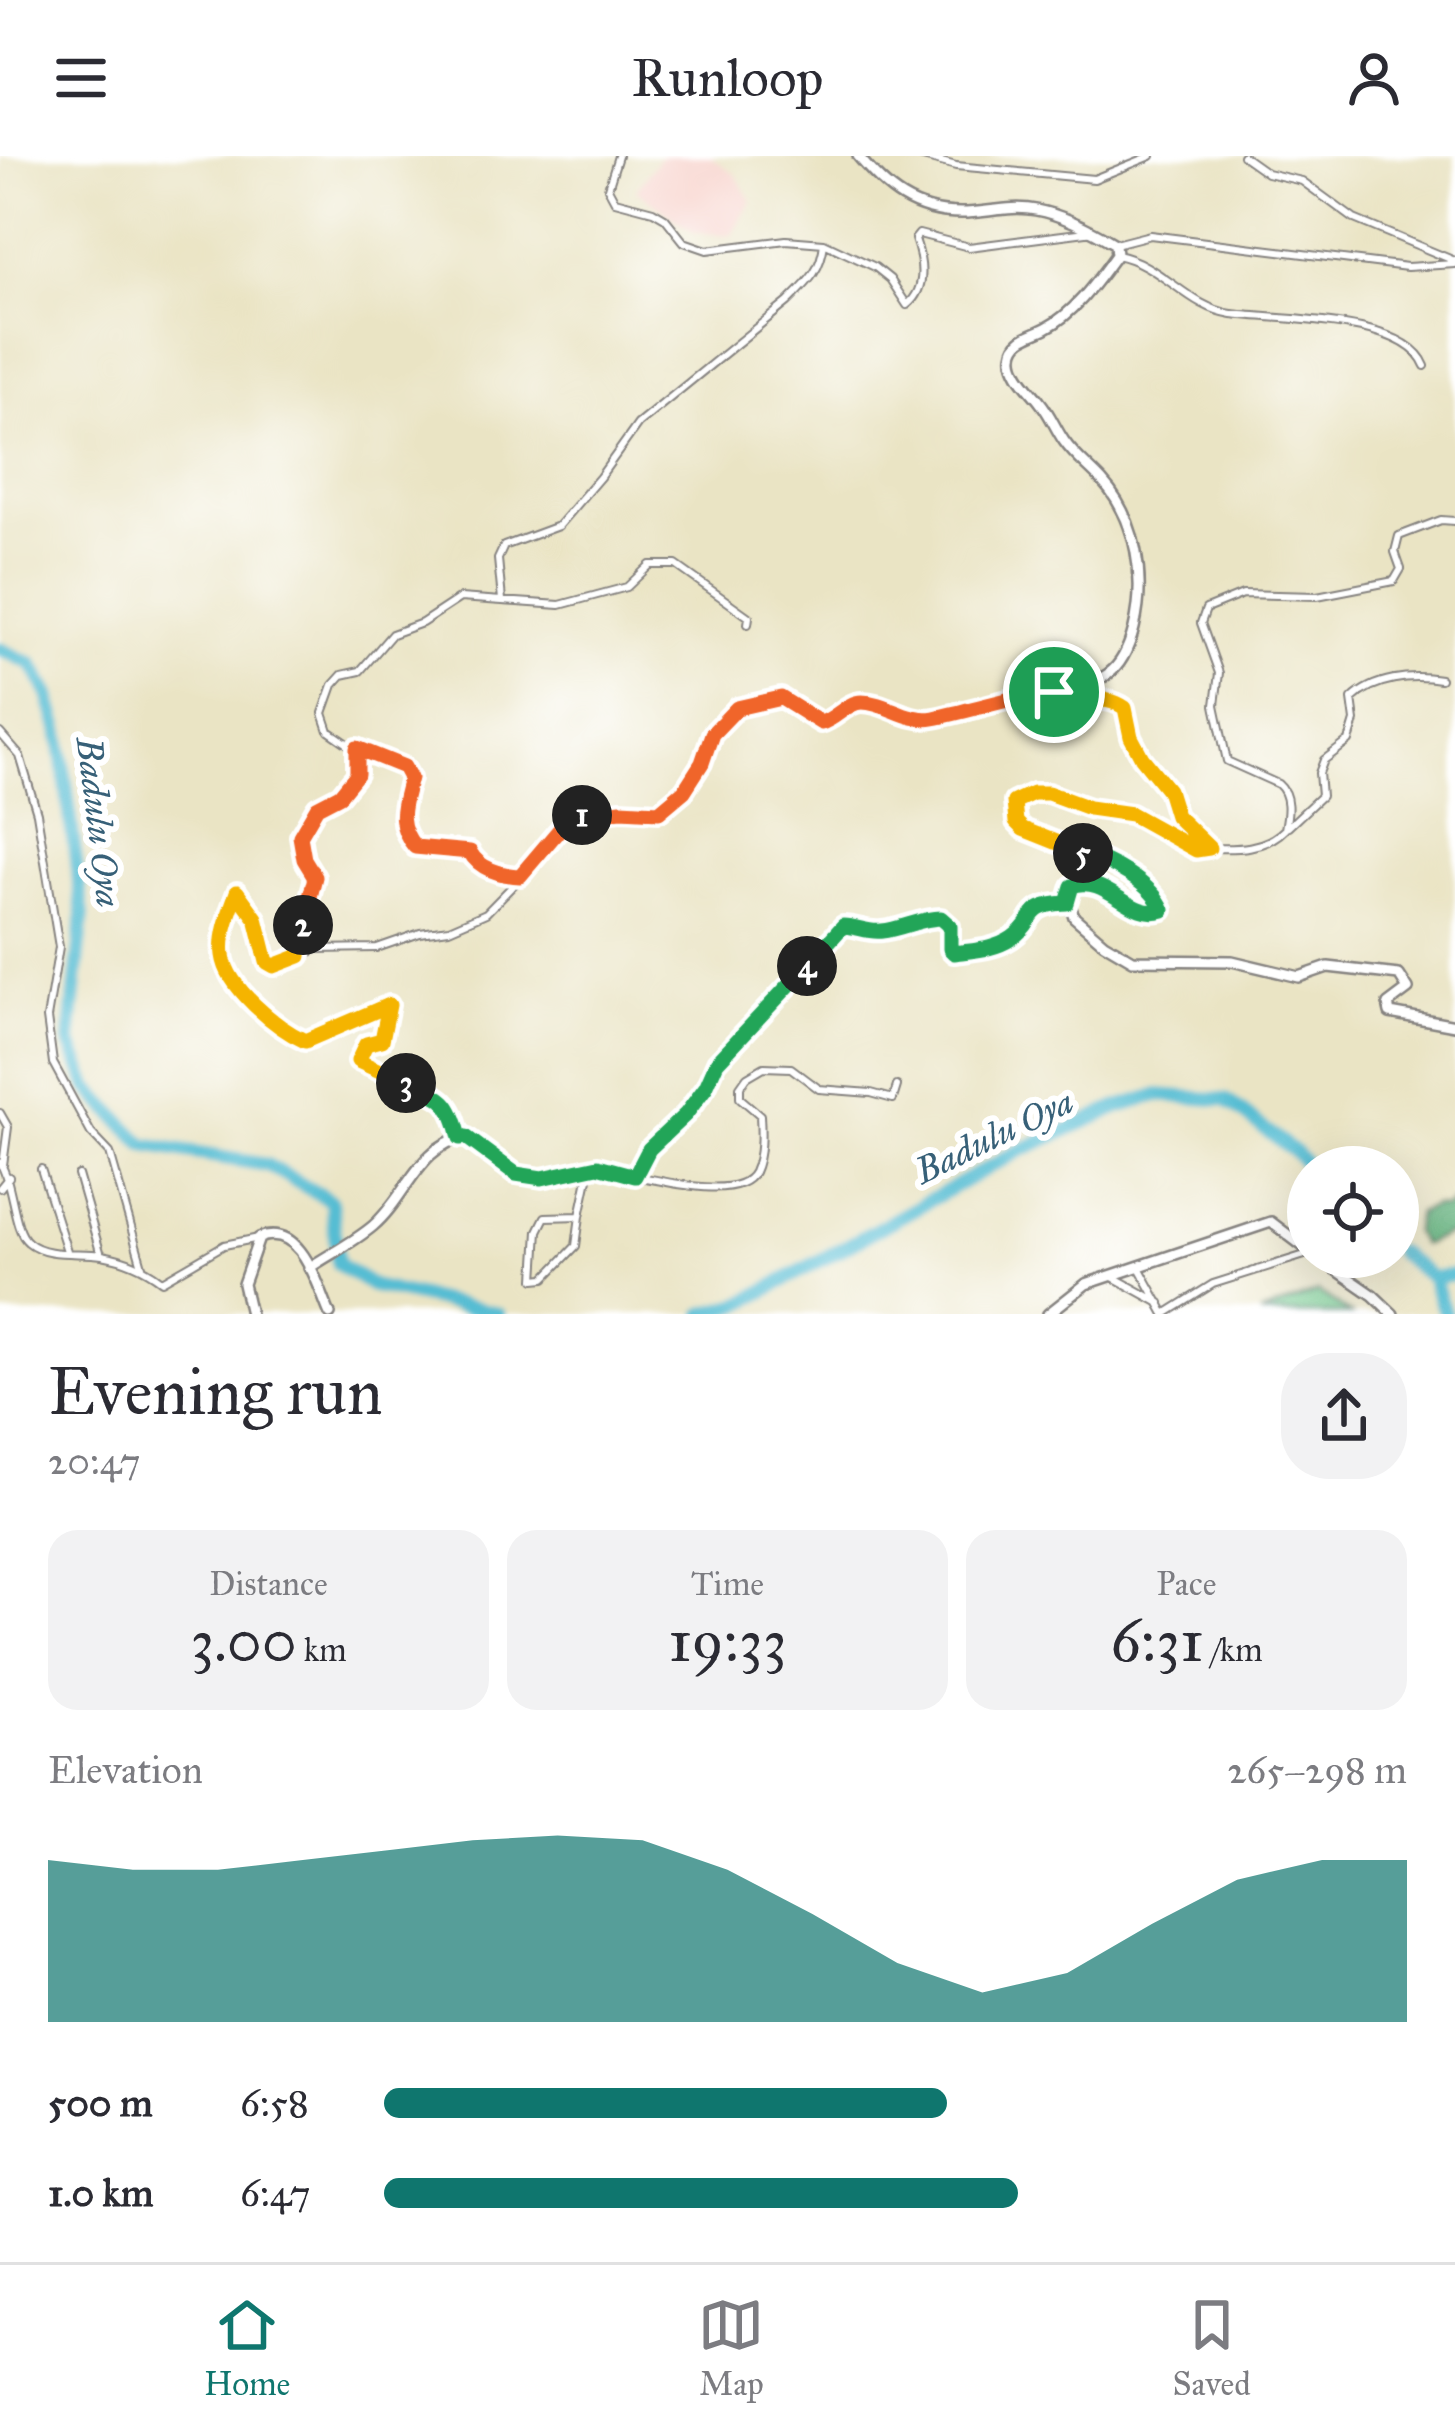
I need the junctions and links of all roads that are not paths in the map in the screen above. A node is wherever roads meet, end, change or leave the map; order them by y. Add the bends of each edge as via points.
1 (618, 156) edge
2 (857, 156) edge
3 (919, 156) edge
4 (1151, 156) edge
5 (1243, 156) edge
6 (1094, 231) junction
7 (824, 243) junction
8 (1115, 249) junction
9 (1455, 262) edge
10 (1425, 366) dead end
11 (1455, 521) edge
12 (502, 600) junction
13 (748, 625) dead end
14 (1440, 679) dead end
15 (1054, 692) junction
16 (0, 734) edge
17 (357, 748) junction
18 (1285, 830) junction
19 (1209, 848) junction
20 (520, 876) junction
21 (1067, 903) junction
22 (300, 956) junction
23 (1455, 1025) edge
24 (897, 1085) dead end
25 (0, 1113) edge
26 (460, 1138) junction
27 (1, 1164) edge
28 (41, 1169) dead end
29 (590, 1169) junction
30 (78, 1175) dead end
31 (635, 1176) junction
32 (9, 1178) junction
33 (0, 1188) edge
34 (580, 1216) junction
35 (1287, 1235) edge
36 (260, 1238) junction
37 (67, 1252) junction
38 (101, 1255) junction
39 (1287, 1259) edge
40 (142, 1266) junction
41 (309, 1268) junction
42 (1140, 1269) junction
43 (1111, 1276) junction
44 (1348, 1278) edge
45 (1160, 1304) junction
46 (250, 1314) edge
47 (330, 1314) edge
48 (1048, 1314) edge
49 (1165, 1314) edge
50 (1393, 1314) edge

1 - 7 street via 608,188 615,201 665,218 685,242 707,250
2 - 6 street via 890,192 919,206 958,214 1036,210
3 - 4 street via 1094,179
5 - 9 street via 1302,181 1354,219
6 - 7 street via 969,247 919,234 921,286 907,305 875,267
6 - 8 street
7 - 12 street via 810,280 638,424 558,526 504,545
8 - 9 street via 1150,235 1408,267
8 - 10 street via 1210,310 1387,334 1408,343
8 - 15 street via 1062,316 1018,342 1013,356 1062,439 1122,511 1139,571 1137,616 1122,662 1090,684
11 - 18 street via 1400,536 1394,580 1317,596 1243,594 1206,609 1201,623 1219,674 1215,705 1227,761 1285,790
12 - 13 street via 560,605 626,587 650,565 676,565 749,617
12 - 17 street via 460,598 392,634 360,671 342,675 323,713 329,731
14 - 18 street via 1404,677 1358,693 1349,741 1319,773 1321,796
15 - 19 street via 1125,708 1131,737 1176,816
15 - 20 street via 930,719 865,702 821,723 781,698 737,708 672,803 659,812 621,810 565,823
16 - 40 street via 20,756 37,813 59,947 46,1018 53,1063 110,1154
17 - 20 street via 404,767 410,778 400,817 415,847 470,852 475,862
17 - 22 street via 357,774 317,807 300,836 315,877
18 - 19 street via 1242,850
19 - 21 street via 1196,850 1131,814 1048,793 1020,797 1012,811 1023,829 1102,859 1163,910 1148,913 1083,882 1072,886
20 - 22 street via 486,913 449,929
21 - 23 street via 1104,944 1133,960 1232,961 1299,977 1328,968 1399,975 1408,989 1388,1004 1390,1013
21 - 31 street via 1032,911 1018,935 994,947 954,953 941,918 874,932 843,926 717,1062
22 - 26 street via 267,962 256,918 237,892 223,959 268,1020 305,1041 389,1005 382,1040 366,1044 358,1061 452,1106
24 - 31 street via 893,1100 819,1089 791,1068 764,1067 740,1087 740,1098 760,1114 761,1138 745,1182 695,1188
25 - 27 street via 8,1127
26 - 29 street via 516,1174
26 - 41 street via 437,1146 371,1228
27 - 32 street
28 - 37 street
29 - 31 street
29 - 34 street
30 - 38 street
32 - 33 street
32 - 37 street via 23,1236
34 - 34 street via 544,1217 535,1279 576,1246
35 - 42 street via 1270,1222
36 - 40 street via 224,1245 162,1281
36 - 41 street via 292,1241
36 - 46 street via 243,1284
37 - 38 street
38 - 40 street
39 - 49 street via 1213,1284
41 - 47 street
42 - 43 street
42 - 45 street
43 - 45 street
43 - 48 street via 1086,1284
44 - 50 street
45 - 49 street

